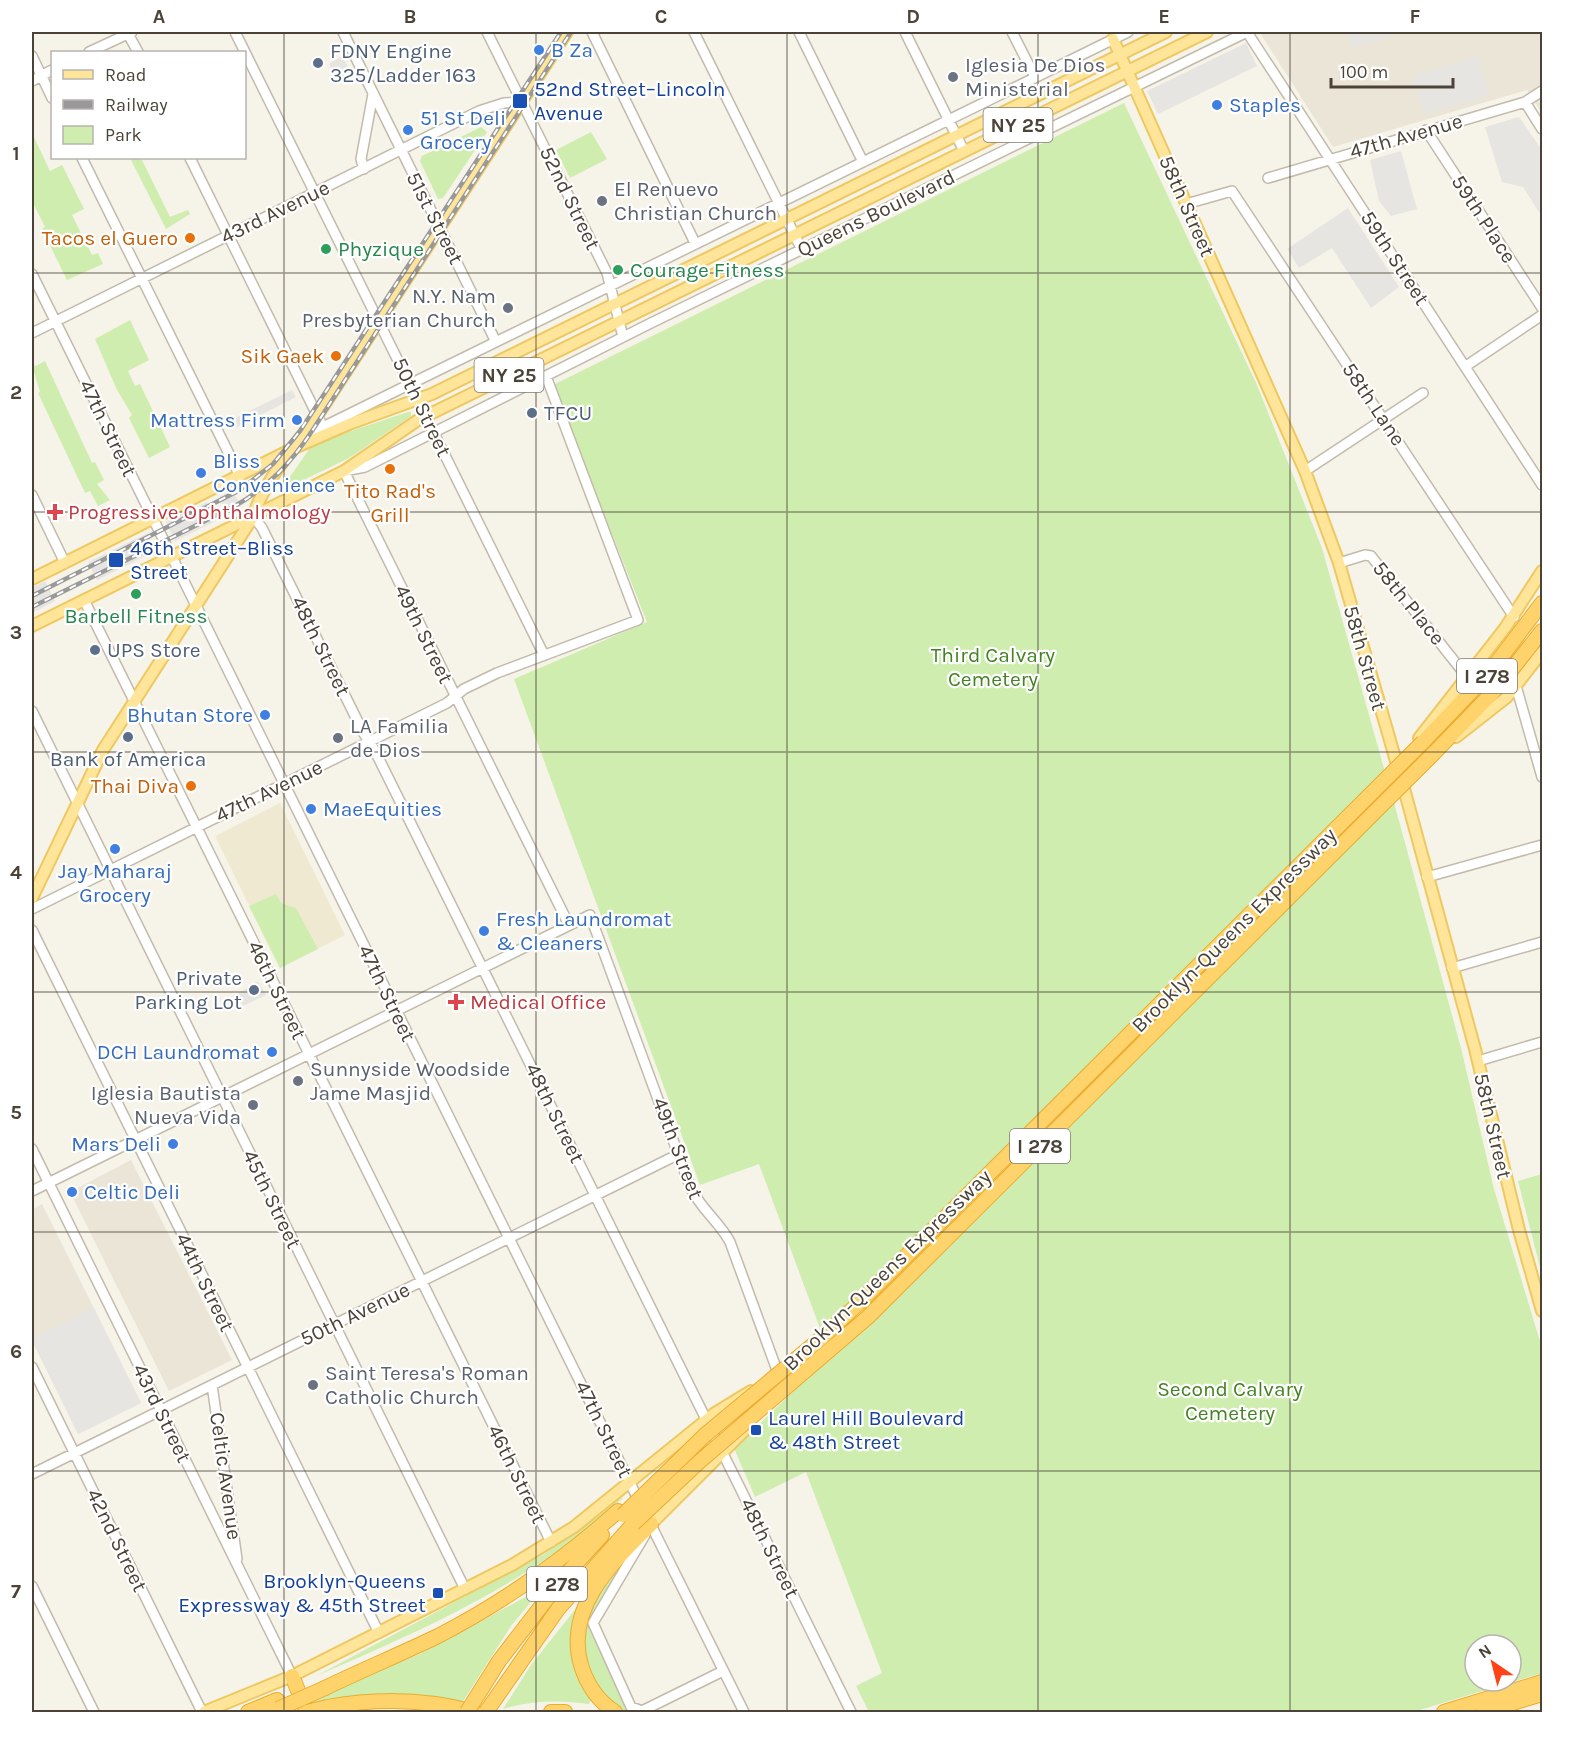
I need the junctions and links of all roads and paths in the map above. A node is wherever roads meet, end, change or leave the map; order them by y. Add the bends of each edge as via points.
1 (129, 32) edge
2 (235, 32) edge
3 (343, 32) edge
4 (487, 32) edge
5 (567, 32) edge
6 (592, 32) edge
7 (694, 32) edge
8 (799, 32) edge
9 (905, 32) edge
10 (1012, 32) edge
11 (1128, 32) edge
12 (1166, 32) edge
13 (1207, 32) edge
14 (1247, 32) edge
15 (1111, 35) edge
16 (90, 51) edge
17 (138, 51) edge
18 (244, 51) edge
19 (246, 54) edge
20 (1120, 55) junction
21 (32, 56) edge
22 (51, 71) edge
23 (1126, 71) junction
24 (41, 76) junction
25 (1035, 77) junction
26 (32, 81) edge
27 (1133, 87) junction
28 (1542, 91) edge
29 (373, 94) junction
30 (51, 96) edge
31 (522, 102) junction
32 (1525, 102) junction
33 (949, 120) junction
34 (1542, 129) edge
35 (1426, 130) junction
36 (956, 136) junction
37 (401, 150) junction
38 (964, 151) junction
39 (82, 159) edge
40 (190, 159) edge
41 (1330, 159) junction
42 (862, 162) junction
43 (364, 169) junction
44 (1268, 178) dead end
45 (315, 193) junction
46 (780, 204) junction
47 (1186, 204) junction
48 (787, 219) junction
49 (439, 225) junction
50 (795, 234) junction
51 (228, 235) junction
52 (695, 243) junction
53 (802, 250) junction
54 (32, 274) edge
55 (142, 278) junction
56 (610, 286) junction
57 (615, 303) junction
58 (1542, 308) edge
59 (1542, 315) edge
60 (379, 320) junction
61 (619, 320) junction
62 (55, 321) junction
63 (32, 333) edge
64 (623, 337) junction
65 (496, 342) junction
66 (1466, 366) junction
67 (546, 376) junction
68 (411, 384) junction
69 (1423, 393) dead end
70 (419, 400) junction
71 (317, 416) junction
72 (426, 416) junction
73 (1384, 419) junction
74 (323, 427) junction
75 (434, 432) junction
76 (294, 447) junction
77 (344, 471) junction
78 (1305, 471) junction
79 (240, 476) junction
80 (1542, 485) edge
81 (32, 495) edge
82 (253, 516) junction
83 (153, 519) junction
84 (172, 556) junction
85 (65, 563) junction
86 (1339, 563) junction
87 (1542, 571) edge
88 (32, 579) edge
89 (84, 600) junction
90 (1542, 603) edge
91 (196, 604) junction
92 (1514, 617) junction
93 (32, 626) edge
94 (1542, 631) edge
95 (1542, 652) edge
96 (544, 655) junction
97 (1467, 677) junction
98 (1516, 686) junction
99 (455, 696) junction
100 (134, 699) junction
101 (32, 711) edge
102 (369, 741) junction
103 (1399, 775) junction
104 (1542, 777) edge
105 (284, 784) junction
106 (77, 804) junction
107 (196, 827) junction
108 (1542, 845) edge
109 (110, 870) junction
110 (1427, 877) junction
111 (32, 898) edge
112 (32, 909) edge
113 (569, 925) junction
114 (32, 930) edge
115 (1542, 942) edge
116 (483, 968) junction
117 (1452, 968) junction
118 (396, 1011) junction
119 (1542, 1042) edge
120 (309, 1054) junction
121 (1478, 1061) junction
122 (222, 1097) junction
123 (135, 1140) junction
124 (32, 1149) edge
125 (679, 1154) junction
126 (48, 1183) junction
127 (32, 1191) edge
128 (595, 1195) junction
129 (509, 1238) junction
130 (421, 1281) junction
131 (1542, 1311) edge
132 (334, 1324) junction
133 (829, 1341) junction
134 (32, 1367) edge
135 (247, 1367) junction
136 (778, 1373) junction
137 (212, 1385) junction
138 (161, 1410) junction
139 (707, 1420) junction
140 (723, 1452) junction
141 (74, 1453) junction
142 (32, 1474) edge
143 (630, 1482) junction
144 (231, 1515) junction
145 (625, 1517) junction
146 (216, 1523) junction
147 (651, 1524) junction
148 (551, 1542) junction
149 (238, 1568) junction
150 (32, 1586) edge
151 (465, 1589) junction
152 (379, 1633) junction
153 (723, 1671) junction
154 (292, 1676) junction
155 (1542, 1682) edge
156 (1542, 1687) edge
157 (1542, 1694) edge
158 (1542, 1699) edge
159 (276, 1707) edge
160 (638, 1711) edge
161 (94, 1713) edge
162 (203, 1713) edge
163 (248, 1713) edge
164 (308, 1713) edge
165 (466, 1713) edge
166 (474, 1713) edge
167 (486, 1713) edge
168 (551, 1713) edge
169 (565, 1713) edge
170 (615, 1713) edge
171 (744, 1713) edge
172 (851, 1713) edge
173 (1443, 1713) edge
174 (1460, 1713) edge
175 (1483, 1713) edge
176 (1500, 1713) edge

1 - 16 street
1 - 17 street
2 - 18 street, 50th Street
3 - 29 street, 51st Street
4 - 31 street, 52nd Street
5 - 31 main road
6 - 52 street
7 - 46 street
8 - 42 street
9 - 33 street
10 - 25 street
11 - 15 street, Queens Boulevard
12 - 20 main road, Queens Boulevard / NY 25
13 - 23 main road, Queens Boulevard / NY 25
14 - 27 street, Queens Boulevard
14 - 41 street, 59th Street
15 - 20 main road, 58th Street
15 - 25 street, Queens Boulevard
19 - 45 street, 50th Street
20 - 23 main road, 58th Street
20 - 36 main road, Queens Boulevard / NY 25
21 - 24 street
22 - 24 street
23 - 27 main road, 58th Street
23 - 38 main road, Queens Boulevard / NY 25
24 - 26 street
24 - 30 street
25 - 33 street, Queens Boulevard
27 - 47 main road, 58th Street
27 - 53 street, Queens Boulevard
28 - 32 street, 47th Avenue
29 - 37 street, 51st Street
29 - 43 street via 362,159
31 - 37 street, 43rd Avenue via 483,110
31 - 49 main road
31 - 56 street, 52nd Street
32 - 34 street
32 - 35 street, 47th Avenue
33 - 36 street
33 - 42 street, Queens Boulevard
35 - 41 street, 47th Avenue
35 - 58 street, 59th Place
36 - 38 street
36 - 48 main road, Queens Boulevard / NY 25
37 - 43 street, 43rd Avenue
37 - 49 street, 51st Street
38 - 50 main road, Queens Boulevard / NY 25
39 - 55 street
40 - 51 street
41 - 44 street, 47th Avenue
41 - 66 street, 59th Street
42 - 46 street, Queens Boulevard
43 - 45 street, 43rd Avenue
45 - 51 street, 43rd Avenue
45 - 60 street, 50th Street
46 - 48 street
46 - 52 street, Queens Boulevard
47 - 73 street, 58th Lane via 1232,191
47 - 78 main road, 58th Street
48 - 50 street
48 - 57 main road, Queens Boulevard / NY 25
49 - 60 main road
49 - 65 street, 51st Street
50 - 53 street
50 - 61 main road, Queens Boulevard / NY 25
51 - 55 street, 43rd Avenue
51 - 71 street
52 - 56 street, Queens Boulevard
53 - 64 street, Queens Boulevard
54 - 62 street, 47th Street
55 - 62 street, 43rd Avenue
55 - 79 street
56 - 57 street, 52nd Street
56 - 65 street, Queens Boulevard
57 - 61 street, 52nd Street
57 - 70 main road, Queens Boulevard / NY 25
59 - 66 street
60 - 68 street, 50th Street
60 - 71 main road
61 - 64 street, 52nd Street
61 - 72 main road, Queens Boulevard / NY 25
62 - 63 street, 43rd Avenue
62 - 83 street, 47th Street
64 - 67 street, Queens Boulevard
65 - 68 street, Queens Boulevard
66 - 80 street, 59th Street
67 - 75 street, Queens Boulevard
67 - 96 street, 47th Avenue via 638,620
68 - 70 street, 50th Street
68 - 74 street, Queens Boulevard
69 - 73 street
70 - 72 street, 50th Street
70 - 76 main road, Queens Boulevard / NY 25
71 - 74 street
71 - 76 main road
72 - 75 street, 50th Street
72 - 77 main road, Queens Boulevard / NY 25 via 392,435
73 - 78 street
73 - 92 street, 58th Lane
74 - 76 street, Queens Boulevard
75 - 77 street, Queens Boulevard via 365,467
75 - 96 street, 50th Street
76 - 79 main road, Queens Boulevard / NY 25
76 - 82 main road
77 - 82 main road, Queens Boulevard / NY 25
77 - 99 street, 49th Street
78 - 86 main road, 58th Street
79 - 83 main road, Queens Boulevard / NY 25
81 - 85 street
82 - 84 main road, Queens Boulevard / NY 25
82 - 91 main road
82 - 102 street, 48th Street
83 - 84 street, 47th Street
83 - 85 main road, Queens Boulevard / NY 25
84 - 89 main road, Queens Boulevard / NY 25
84 - 91 street, 47th Street
85 - 88 main road, Queens Boulevard / NY 25
86 - 97 street, 58th Place via 1371,556
86 - 103 main road, 58th Street
87 - 92 main road
89 - 93 main road, Queens Boulevard / NY 25
89 - 100 street, 46th Street
90 - 145 highway, Brooklyn-Queens Expressway / I 278, bridge via 1489,673 1423,742 861,1301 684,1455
91 - 100 main road
91 - 105 street, 47th Street
92 - 97 main road
94 - 145 highway, Brooklyn-Queens Expressway / I 278, bridge via 1497,688 1434,753 868,1317 714,1449
95 - 98 main road
96 - 99 street, 47th Avenue via 489,676
97 - 103 main road via 1407,753
98 - 103 main road via 1494,708 1411,772
98 - 104 street
99 - 102 street, 47th Avenue via 447,704
99 - 113 street, 49th Street
100 - 106 main road via 100,755
100 - 107 street, 46th Street
101 - 106 street, 45th Street
102 - 105 street, 47th Avenue
102 - 116 street, 48th Street
103 - 110 main road, 58th Street
103 - 133 main road
105 - 107 street, 47th Avenue
105 - 118 street, 47th Street
106 - 109 street, 45th Street
106 - 111 main road
107 - 109 street, 47th Avenue
107 - 120 street, 46th Street
108 - 110 street
109 - 112 street, 47th Avenue
109 - 122 street, 45th Street
110 - 117 main road, 58th Street
113 - 116 street
113 - 125 street, 49th Street via 590,915
114 - 123 street, 44th Street
115 - 117 street
116 - 118 street
116 - 128 street, 48th Street
117 - 121 main road, 58th Street
118 - 120 street
118 - 129 street, 47th Street
119 - 121 street
120 - 122 street
120 - 130 street, 46th Street
121 - 131 main road, 58th Street
122 - 123 street
122 - 132 street, 45th Street
123 - 126 street
123 - 135 street, 44th Street
124 - 126 street, 43rd Street
125 - 128 street, 50th Avenue
125 - 136 street, 49th Street via 696,1200 730,1242
126 - 127 street
126 - 138 street, 43rd Street
128 - 129 street, 50th Avenue
128 - 139 street, 48th Street
129 - 130 street, 50th Avenue
129 - 143 street, 47th Street
130 - 132 street, 50th Avenue
130 - 148 street, 46th Street
132 - 135 street, 50th Avenue
132 - 151 street, 45th Street
133 - 136 main road
133 - 140 main road
134 - 141 street, 42nd Street
135 - 137 street, 50th Avenue
135 - 152 street, 44th Street
136 - 139 main road
137 - 138 street, 50th Avenue
137 - 144 street, Celtic Avenue
138 - 141 street, 50th Avenue
138 - 146 street, 43rd Street
139 - 140 street, 48th Street
139 - 143 main road
140 - 147 main road
140 - 172 street, 48th Street
141 - 142 street, 50th Avenue
141 - 162 street, 42nd Street
143 - 147 street, 47th Street
143 - 148 main road
144 - 146 street
144 - 149 street, Celtic Avenue
145 - 159 highway, bridge via 540,1575 439,1635
145 - 165 highway, Brooklyn-Queens Expressway / I 278, bridge via 562,1579
145 - 167 highway, Brooklyn-Queens Expressway / I 278
146 - 149 street, 43rd Street
147 - 153 street, 47th Street
147 - 160 street via 593,1625 630,1705
147 - 170 highway via 598,1584 578,1629 578,1652 586,1679
148 - 151 main road
149 - 154 street, 43rd Street
150 - 161 street
151 - 152 main road
152 - 154 main road
153 - 160 street
153 - 171 street, 47th Street
154 - 162 main road
154 - 164 highway
155 - 173 highway
156 - 174 highway
157 - 175 highway
158 - 176 highway
159 - 163 highway
164 - 166 highway, bridge via 367,1702 408,1701
168 - 169 highway

